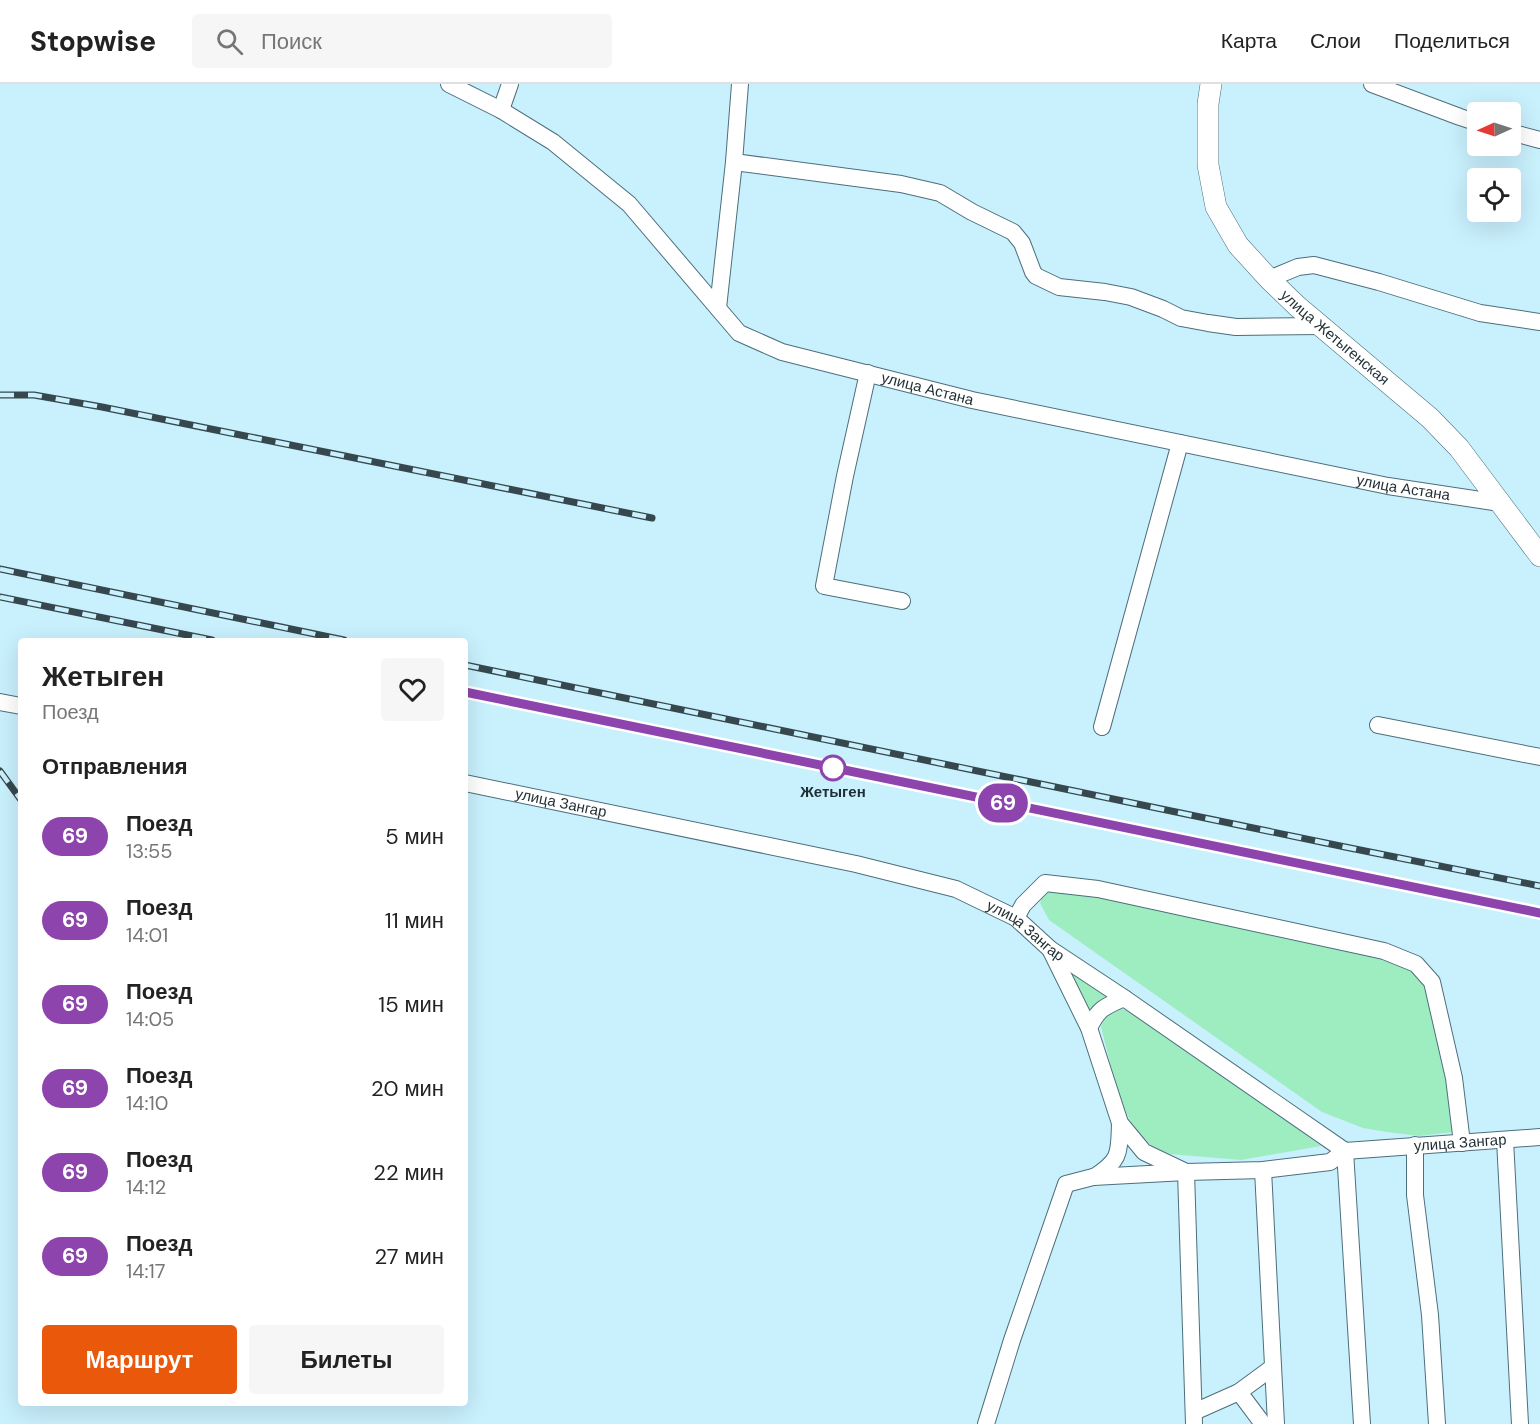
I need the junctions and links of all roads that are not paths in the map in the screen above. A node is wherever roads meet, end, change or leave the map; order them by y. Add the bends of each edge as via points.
1 (449, 84) edge
2 (510, 84) edge
3 (740, 84) edge
4 (1211, 84) edge
5 (1372, 84) edge
6 (501, 110) junction
7 (1467, 119) edge
8 (1521, 135) edge
9 (1540, 140) edge
10 (734, 162) junction
11 (1269, 279) junction
12 (718, 308) junction
13 (1540, 322) edge
14 (1321, 326) junction
15 (868, 373) junction
16 (1180, 443) junction
17 (1500, 503) junction
18 (1540, 555) edge
19 (902, 600) dead end
20 (0, 702) edge
21 (18, 705) edge
22 (1378, 725) dead end
23 (1102, 727) dead end
24 (1540, 757) edge
25 (468, 784) edge
26 (1016, 918) junction
27 (1050, 949) junction
28 (1124, 998) junction
29 (1089, 1028) junction
30 (1120, 1123) junction
31 (1540, 1137) edge
32 (1505, 1140) junction
33 (1462, 1143) junction
34 (1415, 1145) junction
35 (1345, 1151) junction
36 (1263, 1170) junction
37 (1186, 1172) junction
38 (1093, 1178) junction
39 (1273, 1366) junction
40 (1239, 1392) junction
41 (1194, 1418) edge
42 (986, 1424) edge
43 (1263, 1424) edge
44 (1276, 1424) edge
45 (1362, 1424) edge
46 (1437, 1424) edge
47 (1520, 1424) edge

1 - 6 street, улица Астана
2 - 6 street
3 - 10 street
4 - 11 main road, улица Жетыгенская via 1208,165 1216,207 1238,245
5 - 7 street
6 - 12 street, улица Астана via 554,142 629,204
8 - 9 street
10 - 12 street
10 - 14 street via 901,184 940,194 1013,232 1036,276 1059,287 1131,297 1182,318 1208,323 1236,327
11 - 13 street via 1314,265 1480,313
11 - 14 main road, улица Жетыгенская
12 - 15 street, улица Астана via 739,333 782,352
14 - 17 main road, улица Жетыгенская via 1430,418 1459,448
15 - 16 street, улица Астана via 972,400
15 - 19 street via 824,586
16 - 17 street, улица Астана via 1388,486
16 - 23 street
17 - 18 main road, улица Жетыгенская
20 - 21 street
22 - 24 street
25 - 26 street, улица Зангар via 856,864 956,889
26 - 27 street, улица Зангар
26 - 33 street via 1045,883 1098,889 1384,951 1416,964 1432,981 1454,1078
27 - 28 street, улица Зангар
27 - 29 street
28 - 29 street via 1104,1007
28 - 35 street, улица Зангар
29 - 30 street
30 - 37 street via 1144,1152
30 - 38 street via 1119,1152
31 - 32 street, улица Зангар
32 - 33 street, улица Зангар
32 - 47 street
33 - 34 street, улица Зангар
34 - 35 street, улица Зангар
34 - 46 street via 1415,1195 1430,1315
35 - 36 street via 1330,1162
35 - 45 street
36 - 37 street
36 - 39 street
37 - 38 street
37 - 41 street
38 - 42 street via 1066,1184
39 - 40 street
39 - 44 street
40 - 41 street
40 - 43 street

